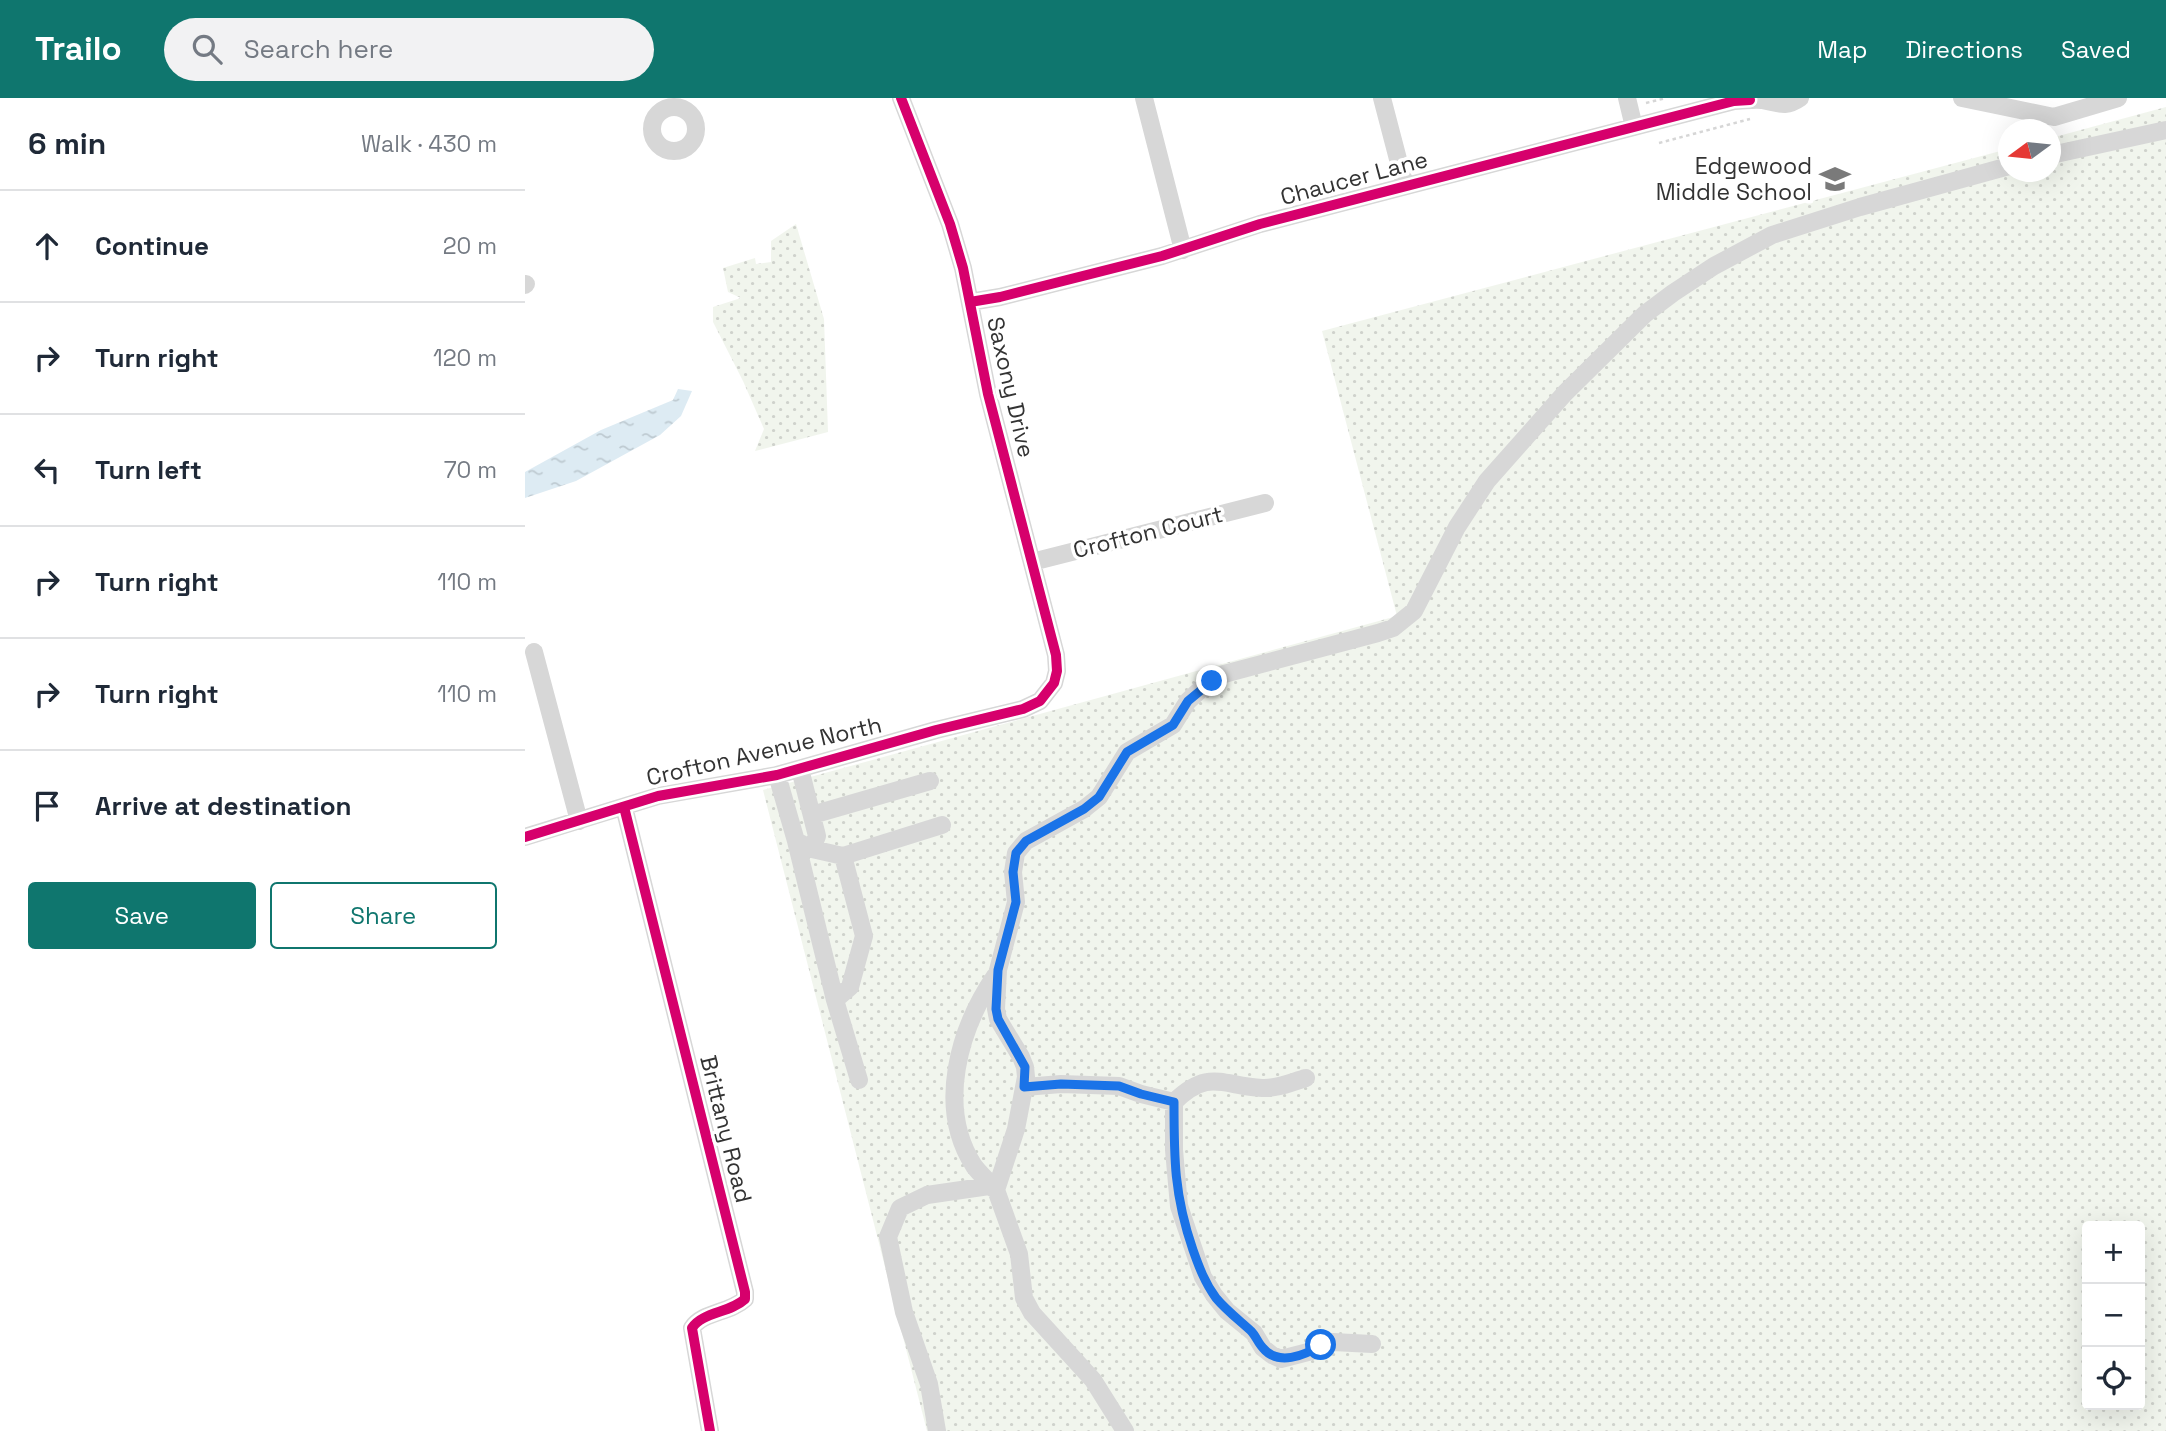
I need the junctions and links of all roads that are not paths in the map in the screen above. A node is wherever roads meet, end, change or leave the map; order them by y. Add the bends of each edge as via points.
1 (901, 98) edge
2 (1144, 98) edge
3 (1382, 98) edge
4 (1800, 98) edge
5 (1962, 98) edge
6 (2117, 98) edge
7 (1633, 101) edge
8 (1634, 127) junction
9 (2166, 130) edge
10 (2061, 153) edge
11 (1998, 169) edge
12 (1405, 186) junction
13 (1183, 250) junction
14 (970, 302) junction
15 (1265, 503) dead end
16 (1032, 562) junction
17 (534, 652) dead end
18 (1049, 690) joint
19 (800, 769) junction
20 (777, 775) junction
21 (930, 781) dead end
22 (624, 807) junction
23 (812, 815) junction
24 (579, 821) junction
25 (942, 825) dead end
26 (525, 837) edge
27 (804, 845) junction
28 (843, 856) junction
29 (998, 970) junction
30 (835, 1000) junction
31 (1306, 1077) dead end
32 (859, 1080) dead end
33 (1024, 1087) junction
34 (1174, 1102) junction
35 (996, 1190) junction
36 (1372, 1344) dead end
37 (710, 1431) edge
38 (937, 1431) edge
39 (1125, 1431) edge

1 - 14 street, Saxony Drive via 950,224
2 - 13 street
3 - 12 street
4 - 8 street, Chaucer Lane via 1781,105 1734,101
5 - 6 street via 2054,117
7 - 8 street
8 - 12 street, Chaucer Lane
9 - 10 street
11 - 29 street via 1772,235 1714,266 1645,314 1487,481 1457,527 1414,611 1393,628 1224,674 1188,701 1173,725 1127,752 1099,797 1019,846 1013,860 1014,917
12 - 13 street, Chaucer Lane
13 - 14 street, Chaucer Lane
14 - 16 street, Saxony Drive via 988,394
15 - 16 street, Crofton Court
16 - 18 street, Saxony Drive via 1056,655 1057,671
17 - 24 street
18 - 19 street, Crofton Avenue North via 1040,701 1023,709
19 - 20 street, Crofton Avenue North
19 - 23 street
20 - 22 street, Crofton Avenue North via 658,796
20 - 27 street
21 - 23 street
22 - 24 street, Crofton Avenue North
22 - 37 street, Brittany Road via 745,1292 739,1304 703,1318 692,1328
23 - 27 street via 817,836
24 - 26 street, Crofton Avenue North
25 - 28 street
27 - 28 street
27 - 30 street
28 - 30 street via 864,936 850,987
29 - 33 street via 998,1019 1025,1067
29 - 35 street via 961,1047 954,1104 969,1155
30 - 32 street
31 - 34 street via 1263,1088 1199,1083
33 - 34 street via 1119,1086
33 - 35 street
34 - 36 street via 1179,1206 1203,1277 1221,1303 1254,1333 1263,1348 1281,1359 1333,1342
35 - 38 street via 989,1186 927,1195 900,1208 888,1237 904,1312 929,1384
35 - 39 street via 1019,1254 1024,1298 1032,1313 1093,1380

